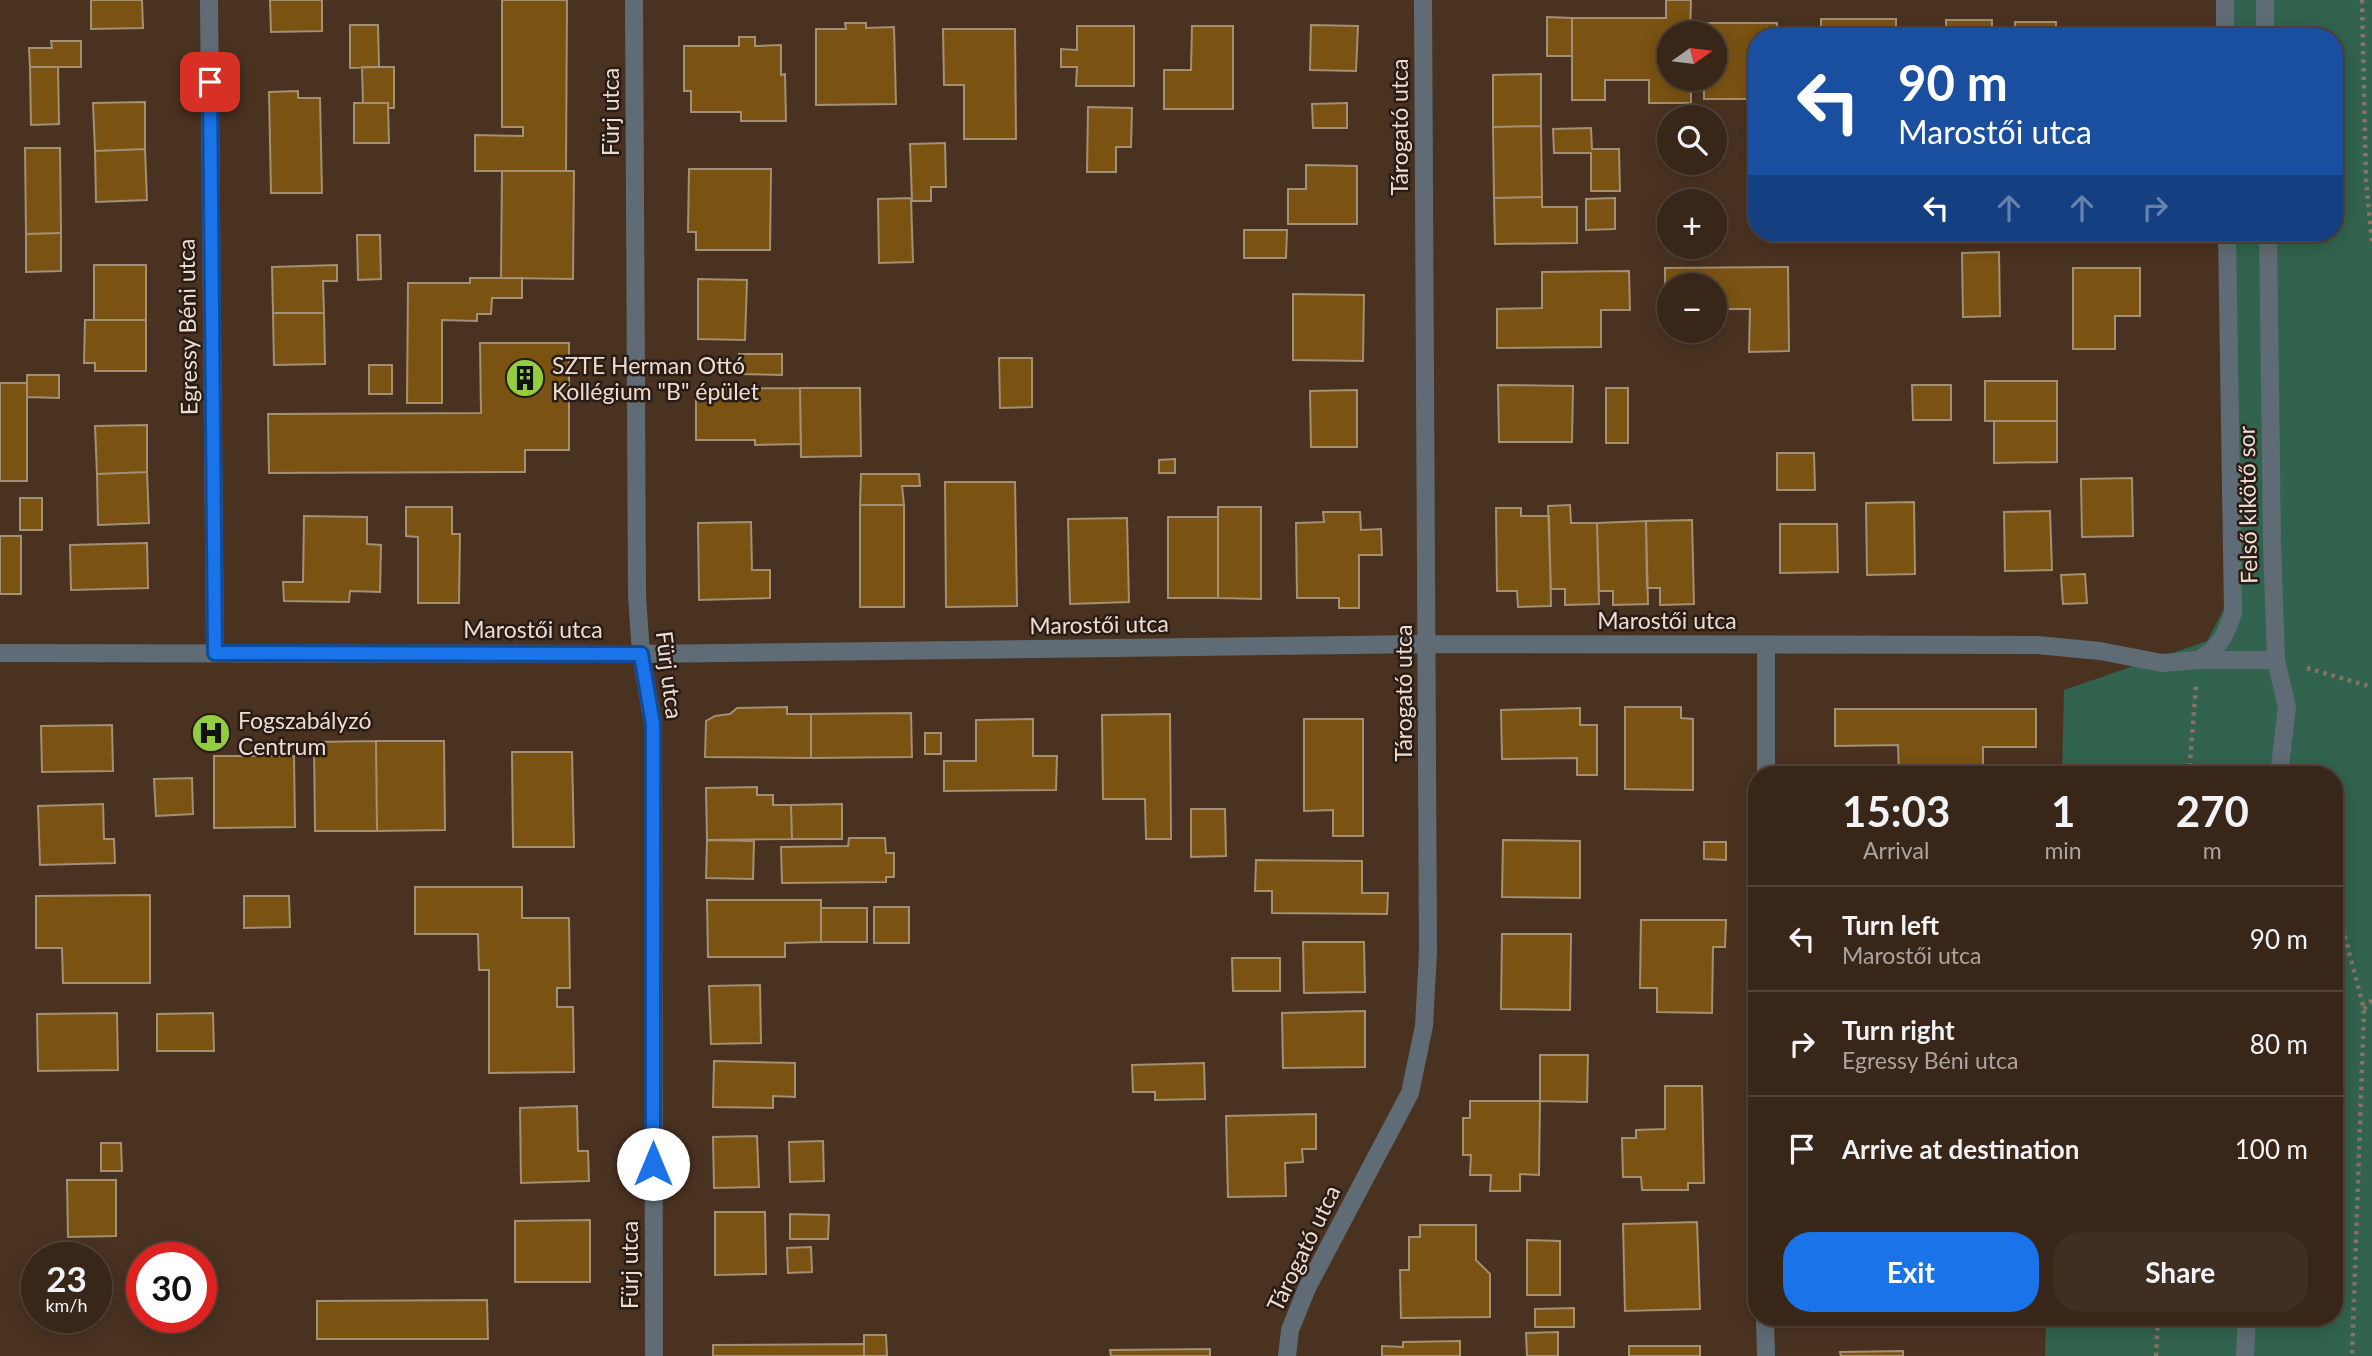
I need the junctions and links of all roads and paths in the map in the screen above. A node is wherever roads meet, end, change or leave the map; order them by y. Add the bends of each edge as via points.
1 (209, 0) edge
2 (634, 0) edge
3 (1423, 0) edge
4 (2225, 0) edge
5 (2264, 0) edge
6 (2362, 0) edge
7 (2225, 28) edge
8 (2265, 28) edge
9 (2227, 242) edge
10 (2267, 242) edge
11 (2372, 243) edge
12 (1427, 644) junction
13 (1766, 645) junction
14 (0, 653) edge
15 (215, 653) junction
16 (641, 654) junction
17 (2197, 660) junction
18 (2276, 660) junction
19 (2372, 687) edge
20 (1766, 766) edge
21 (2190, 766) edge
22 (2280, 766) edge
23 (2343, 929) edge
24 (2372, 1000) edge
25 (2364, 1009) junction
26 (1765, 1326) edge
27 (2158, 1326) edge
28 (2247, 1326) edge
29 (653, 1356) edge
30 (1287, 1356) edge
31 (1766, 1356) edge
32 (2156, 1356) edge
33 (2245, 1356) edge
34 (2352, 1356) edge

1 - 15 street, Egressy Béni utca
2 - 16 street, Fürj utca
3 - 12 street, Tárogató utca
4 - 7 street
5 - 8 street
6 - 11 path
9 - 17 street via 2234,612 2226,635 2214,650
10 - 18 street, Felső kikötő sor
12 - 13 street, Marostői utca
12 - 16 street, Marostői utca
12 - 30 street, Tárogató utca via 1424,1026 1410,1093 1307,1287 1290,1330
13 - 17 street, Marostői utca via 2037,645 2162,663
13 - 20 street
14 - 15 street, Marostői utca
15 - 16 street, Marostői utca
16 - 29 street, Fürj utca via 653,724
17 - 18 street, Marostői utca
17 - 21 path
18 - 19 path
18 - 22 street, Felső kikötő sor via 2287,707
23 - 25 path
24 - 25 path
25 - 34 path
26 - 31 street
27 - 32 path
28 - 33 street

